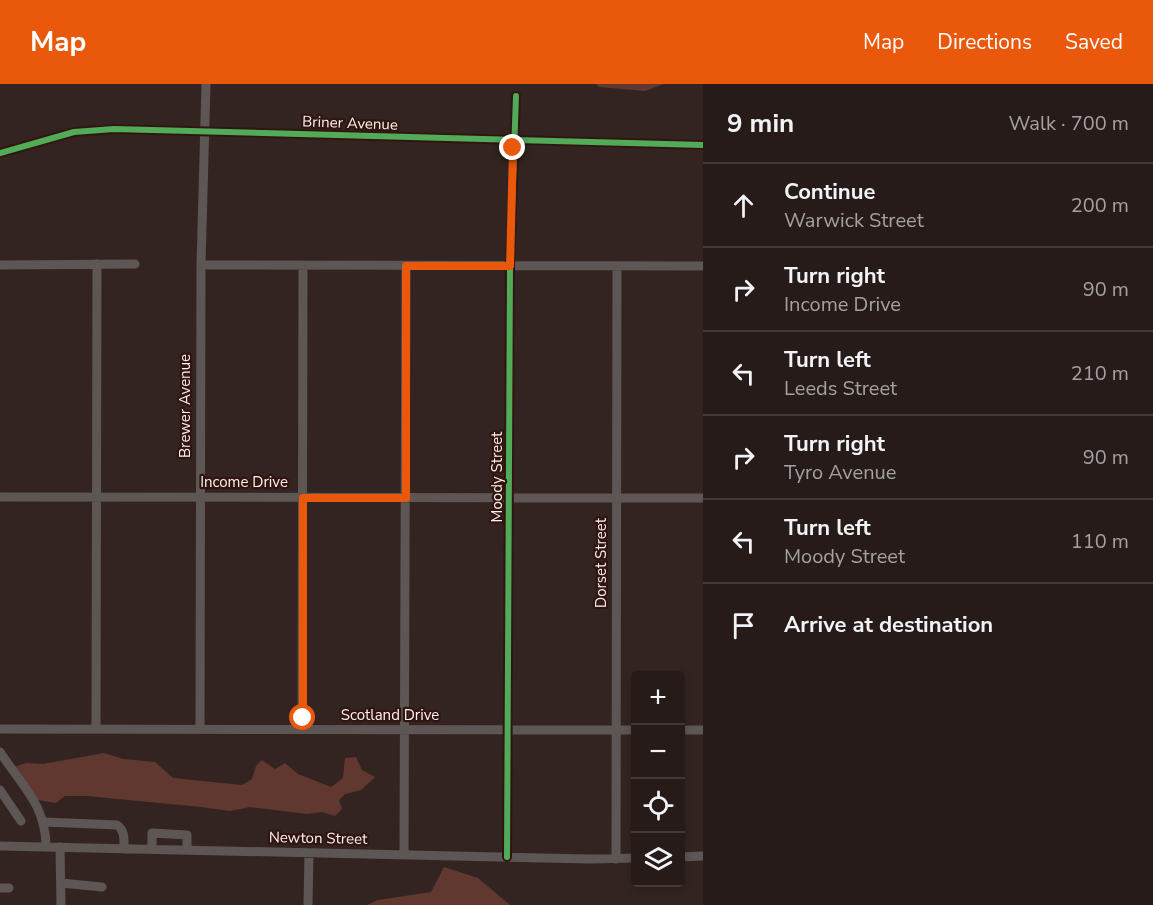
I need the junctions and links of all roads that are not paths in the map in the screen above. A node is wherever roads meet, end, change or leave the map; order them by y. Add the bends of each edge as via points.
1 (206, 84) edge
2 (516, 96) dead end
3 (205, 131) junction
4 (513, 140) junction
5 (703, 145) edge
6 (0, 153) edge
7 (97, 264) junction
8 (135, 264) dead end
9 (0, 265) edge
10 (201, 265) junction
11 (303, 266) junction
12 (406, 266) junction
13 (510, 266) junction
14 (703, 266) edge
15 (617, 267) junction
16 (0, 497) edge
17 (95, 497) junction
18 (200, 497) junction
19 (303, 498) junction
20 (406, 498) junction
21 (508, 498) junction
22 (616, 498) junction
23 (703, 498) edge
24 (0, 729) edge
25 (96, 729) junction
26 (200, 729) junction
27 (303, 729) junction
28 (406, 729) junction
29 (509, 730) junction
30 (616, 730) junction
31 (631, 730) edge
32 (685, 730) edge
33 (703, 730) edge
34 (0, 752) edge
35 (0, 790) edge
36 (19, 798) junction
37 (21, 821) dead end
38 (44, 822) junction
39 (174, 834) junction
40 (0, 846) edge
41 (46, 847) junction
42 (60, 847) junction
43 (124, 849) junction
44 (156, 849) junction
45 (174, 850) junction
46 (187, 850) junction
47 (309, 853) junction
48 (404, 855) junction
49 (703, 856) edge
50 (507, 857) junction
51 (685, 857) edge
52 (631, 858) edge
53 (616, 859) junction
54 (61, 883) junction
55 (102, 887) dead end
56 (61, 905) edge
57 (308, 905) edge

1 - 3 street, Brewer Avenue
2 - 4 street, Moody Street
3 - 4 street, Briner Avenue
3 - 6 street, Briner Avenue via 86,130
3 - 10 street, Brewer Avenue
4 - 5 street, Briner Avenue
4 - 13 street, Moody Street
7 - 8 street
7 - 9 street
7 - 17 street
10 - 11 street
10 - 18 street, Brewer Avenue
11 - 12 street
11 - 19 street
12 - 13 street
12 - 20 street
13 - 15 street
13 - 21 street, Moody Street
14 - 15 street
15 - 22 street, Dorset Street
16 - 17 street, Income Drive
17 - 18 street, Income Drive
17 - 25 street
18 - 19 street, Income Drive
18 - 26 street, Brewer Avenue
19 - 20 street, Income Drive
19 - 27 street
20 - 21 street, Income Drive
20 - 28 street
21 - 22 street, Income Drive
21 - 29 street, Moody Street
22 - 23 street, Income Drive
22 - 30 street, Dorset Street
24 - 25 street, Scotland Drive
25 - 26 street, Scotland Drive
26 - 27 street, Scotland Drive
27 - 28 street, Scotland Drive
28 - 29 street, Scotland Drive
28 - 48 street
29 - 30 street, Scotland Drive
29 - 50 street, Moody Street
30 - 31 street, Scotland Drive
30 - 53 street, Dorset Street
32 - 33 street
34 - 36 street
35 - 36 street
36 - 37 street
36 - 38 street via 41,813
38 - 41 street
38 - 43 street via 117,825 122,830
39 - 44 street via 152,833
39 - 45 street
39 - 46 street via 187,835
40 - 41 street, Newton Street
41 - 42 street, Newton Street
42 - 43 street, Newton Street
42 - 54 street
43 - 44 street, Newton Street
44 - 45 street, Newton Street
45 - 46 street, Newton Street
46 - 47 street, Newton Street
47 - 48 street, Newton Street
47 - 57 street
48 - 50 street, Newton Street
49 - 51 street
50 - 53 street, Newton Street
52 - 53 street, Newton Street
54 - 55 street
54 - 56 street

